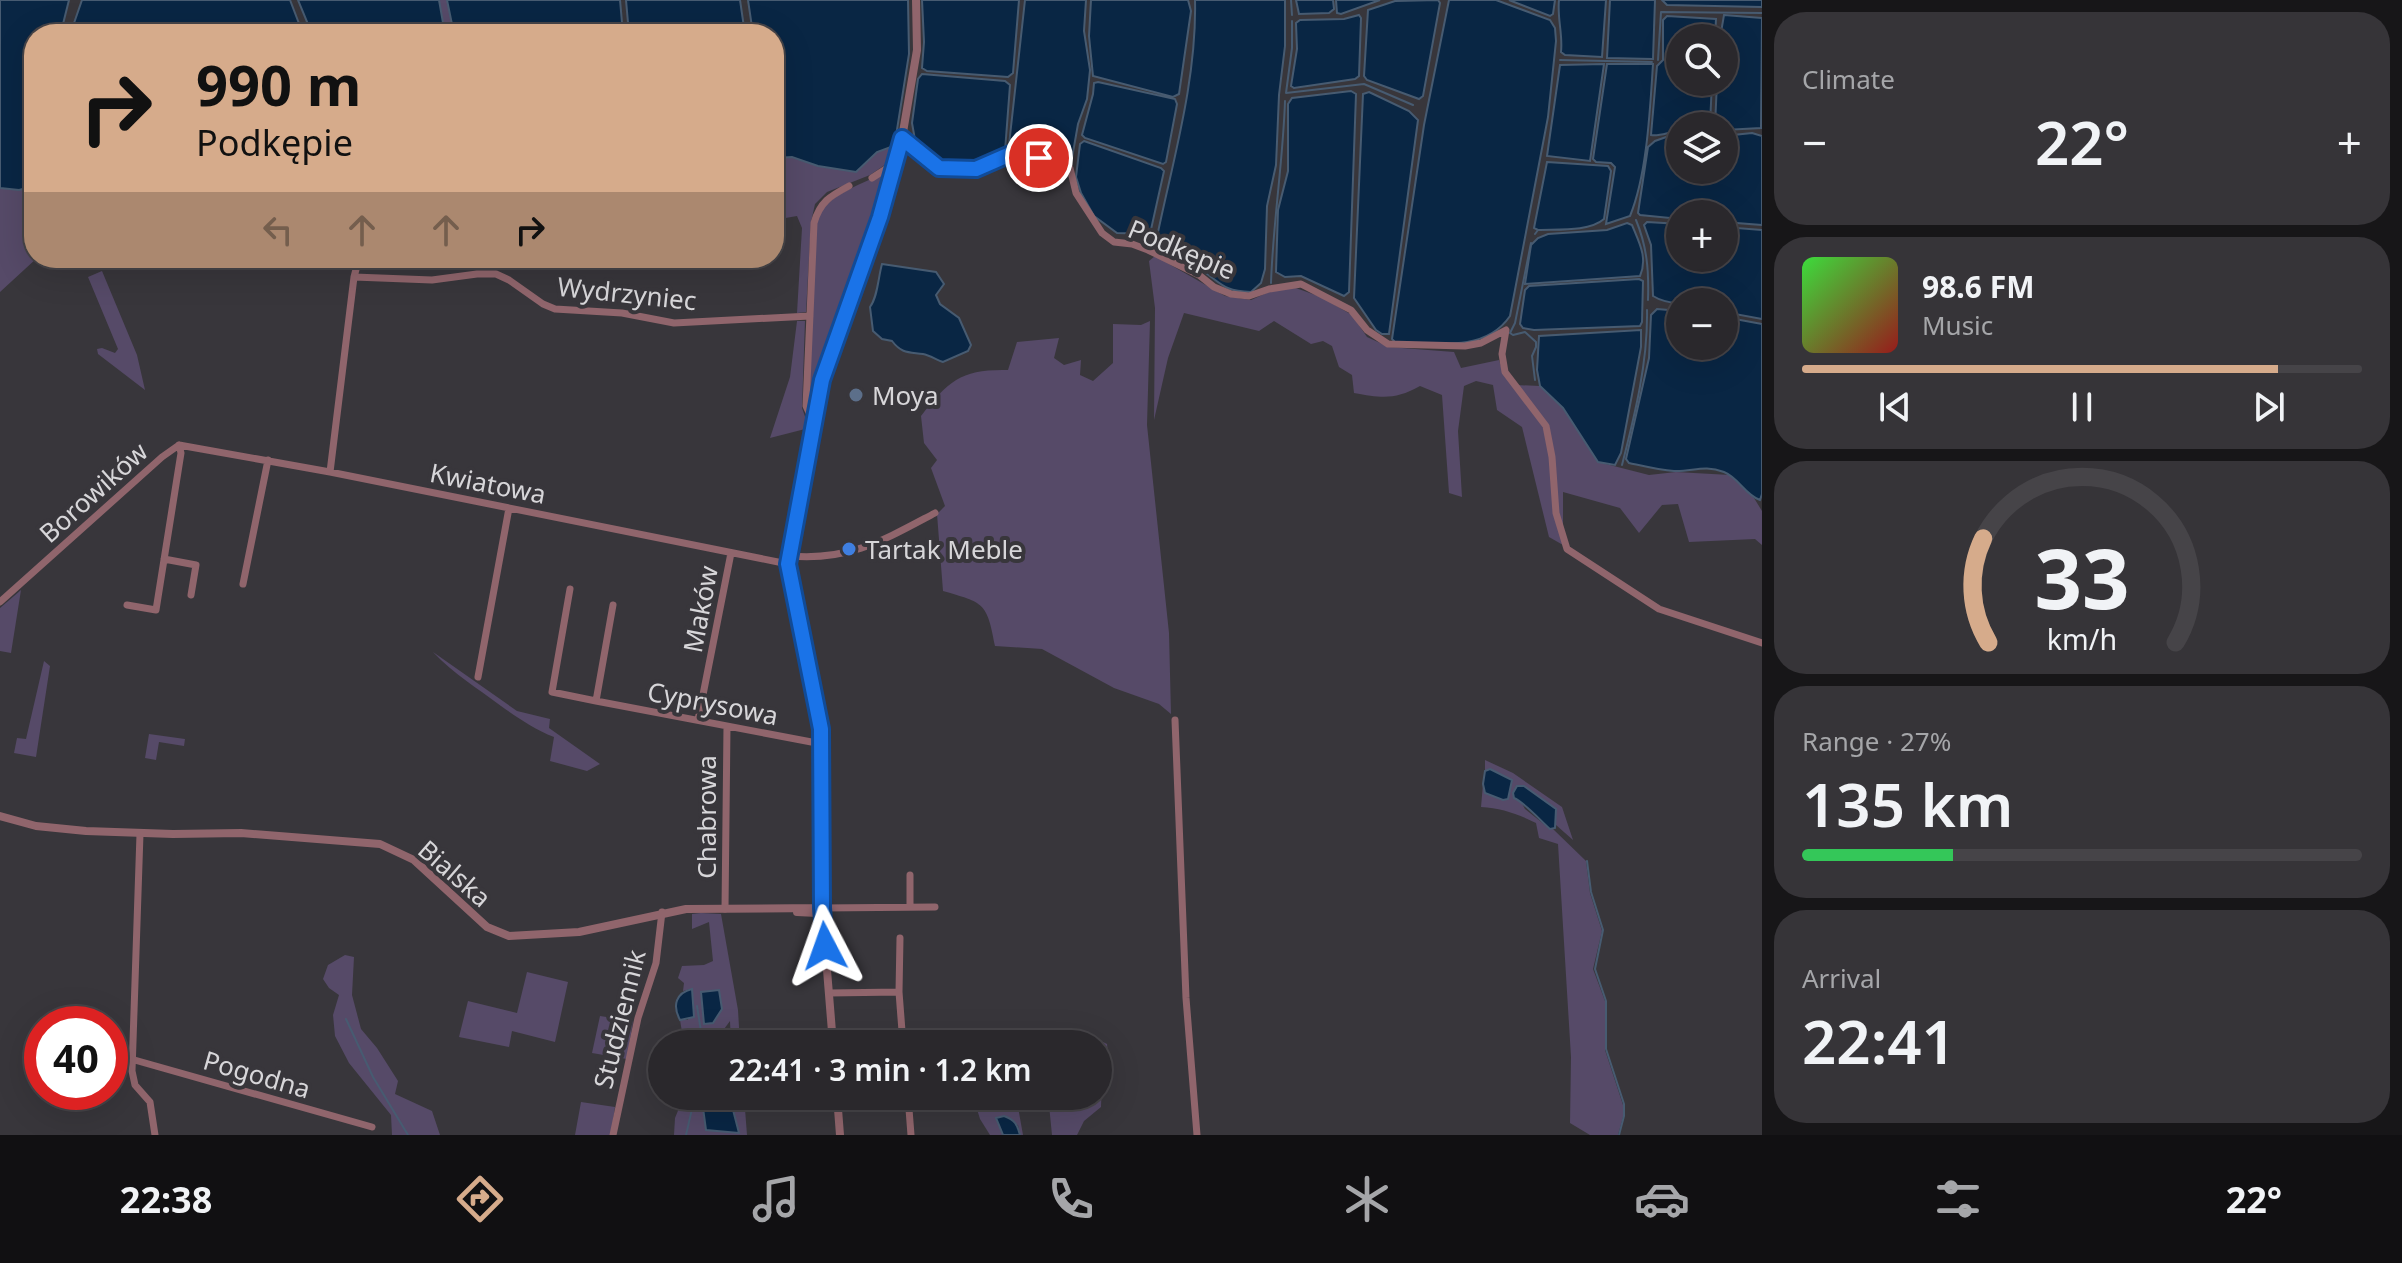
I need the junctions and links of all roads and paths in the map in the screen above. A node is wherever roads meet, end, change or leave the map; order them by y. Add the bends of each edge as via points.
1 (916, 0) edge
2 (902, 138) junction
3 (895, 163) junction
4 (872, 178) dead end
5 (849, 186) dead end
6 (356, 268) edge
7 (354, 277) junction
8 (810, 316) junction
9 (813, 421) junction
10 (179, 445) junction
11 (268, 460) junction
12 (330, 472) junction
13 (509, 508) junction
14 (935, 513) dead end
15 (731, 553) junction
16 (164, 559) junction
17 (789, 560) junction
18 (243, 584) dead end
19 (570, 589) dead end
20 (191, 595) dead end
21 (0, 602) edge
22 (127, 605) dead end
23 (613, 605) dead end
24 (1762, 643) edge
25 (478, 677) dead end
26 (596, 701) junction
27 (698, 720) junction
28 (1175, 720) dead end
29 (727, 726) junction
30 (822, 744) junction
31 (0, 816) edge
32 (140, 834) junction
33 (910, 875) dead end
34 (817, 907) junction
35 (910, 907) junction
36 (935, 907) dead end
37 (725, 909) junction
38 (662, 912) junction
39 (900, 938) dead end
40 (899, 992) junction
41 (829, 993) junction
42 (832, 1030) edge
43 (902, 1030) edge
44 (131, 1059) junction
45 (838, 1110) edge
46 (909, 1110) edge
47 (372, 1127) dead end
48 (155, 1135) edge
49 (613, 1135) edge
50 (840, 1135) edge
51 (911, 1135) edge
52 (1197, 1135) edge

1 - 2 street via 917,50
2 - 3 street
2 - 24 street, Podkępie via 939,168 976,169 1015,152 1063,164 1070,168 1076,193 1102,233 1114,242 1161,256 1231,294 1249,296 1301,284 1351,310 1388,344 1465,346 1506,330 1505,372 1546,426 1556,513 1567,549 1659,609
3 - 4 street
3 - 9 street via 827,361
5 - 8 street via 829,196 814,223
6 - 7 street
7 - 8 street, Wydrzyniec via 432,280 496,274 555,309 674,323
7 - 12 street
8 - 9 street via 806,406
9 - 17 street
10 - 11 street, Kwiatowa
10 - 16 street
10 - 21 street, Borowików
11 - 12 street, Kwiatowa
11 - 18 street
12 - 13 street, Kwiatowa
13 - 15 street, Kwiatowa
13 - 25 street
14 - 17 street, Kwiatowa via 852,553
15 - 17 street, Kwiatowa
15 - 27 street, Maków
16 - 20 street via 196,565
16 - 22 street via 156,610
17 - 30 street
19 - 26 street, Cyprysowa via 552,692
23 - 26 street
26 - 27 street, Cyprysowa
27 - 29 street, Cyprysowa
28 - 52 street
29 - 30 street, Cyprysowa
29 - 37 street, Chabrowa
30 - 34 street
31 - 32 street, Bialska via 61,829
32 - 38 street, Bialska via 241,833 380,844 414,860 487,927 509,936 585,931
32 - 44 street
33 - 35 street
34 - 35 street
34 - 37 street, Bialska
34 - 41 street
35 - 36 street
37 - 38 street, Bialska
38 - 49 street, Studziennik via 656,963 638,1018
39 - 40 street
40 - 41 street
40 - 43 street
41 - 42 street
44 - 47 street, Pogodna
44 - 48 street via 135,1085 150,1102
45 - 50 street
46 - 51 street

